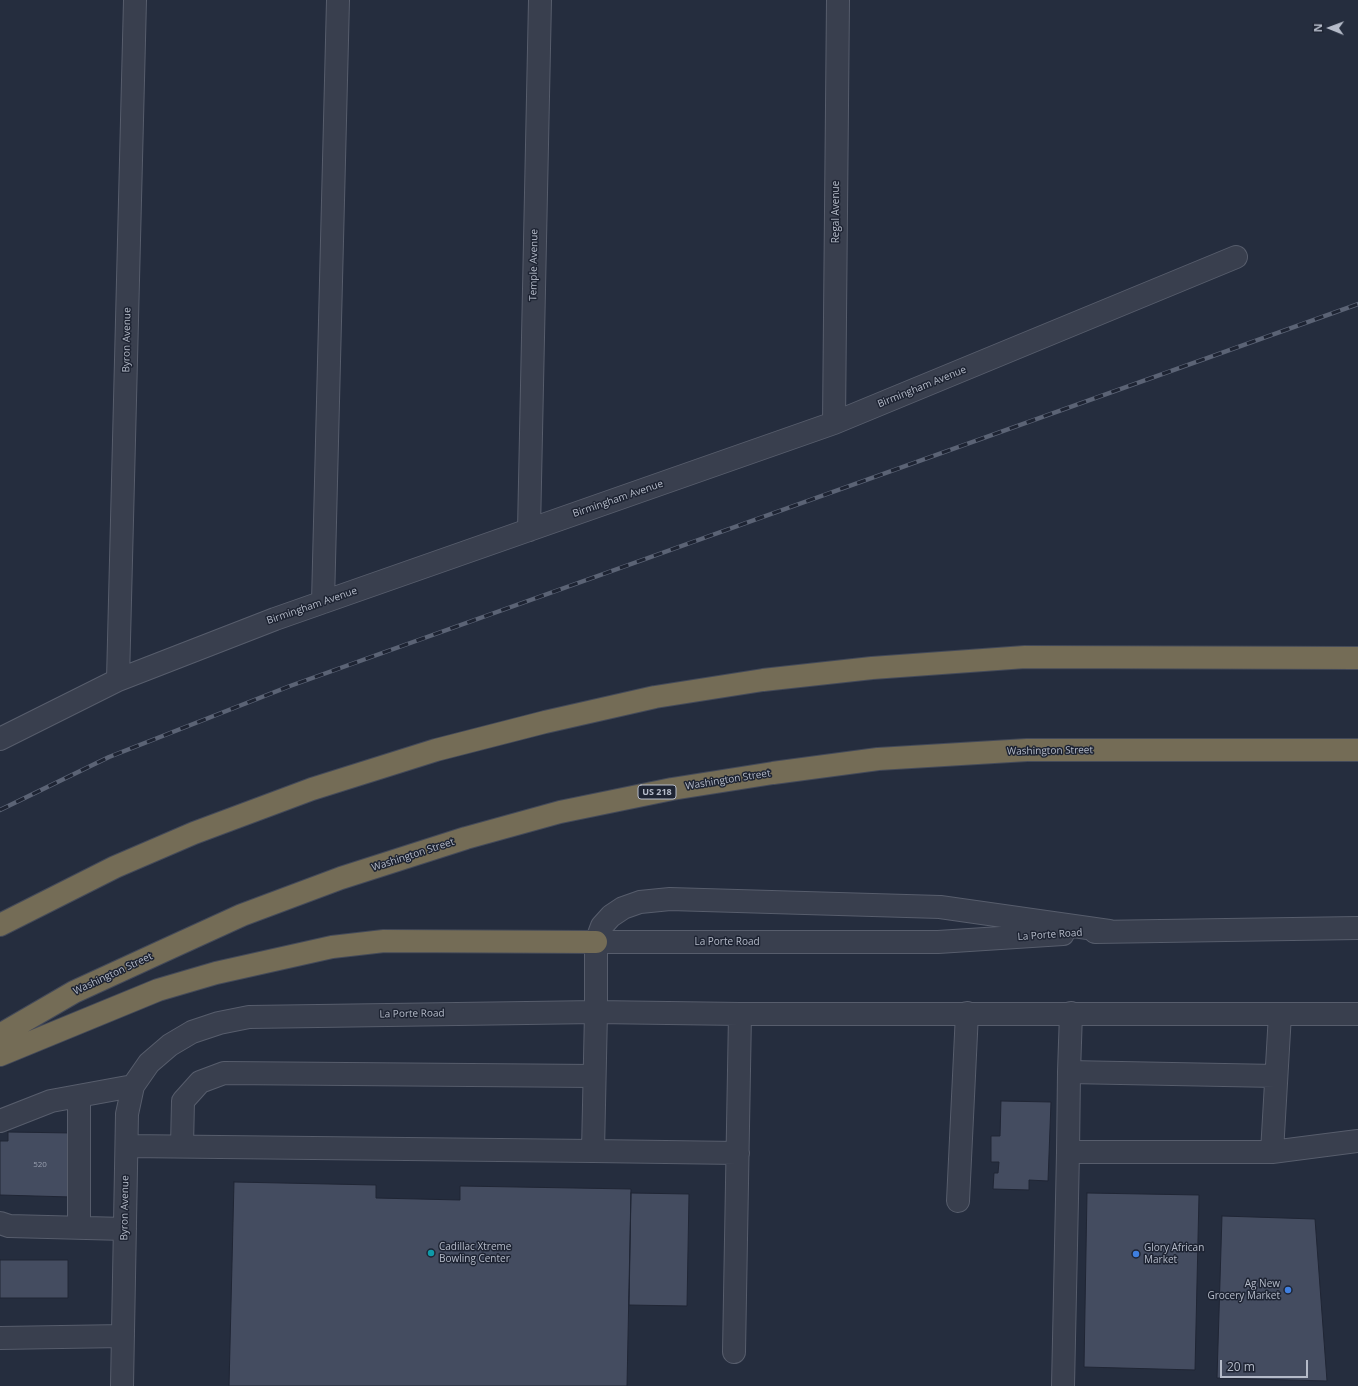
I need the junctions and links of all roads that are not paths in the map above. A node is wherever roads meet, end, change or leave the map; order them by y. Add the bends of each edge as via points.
1 (135, 0) edge
2 (338, 0) edge
3 (540, 0) edge
4 (838, 0) edge
5 (1236, 257) dead end
6 (834, 423) junction
7 (529, 530) junction
8 (323, 602) junction
9 (1358, 658) edge
10 (118, 680) junction
11 (0, 739) edge
12 (1358, 750) edge
13 (0, 925) edge
14 (1358, 928) edge
15 (1109, 931) junction
16 (596, 942) junction
17 (596, 1012) junction
18 (967, 1013) junction
19 (1071, 1013) junction
20 (740, 1014) junction
21 (1280, 1014) junction
22 (1358, 1014) edge
23 (0, 1034) edge
24 (170, 1045) joint
25 (0, 1055) edge
26 (1069, 1072) junction
27 (594, 1076) junction
28 (1276, 1076) junction
29 (133, 1086) junction
30 (79, 1096) junction
31 (0, 1121) edge
32 (1358, 1141) edge
33 (126, 1146) junction
34 (182, 1146) junction
35 (593, 1152) junction
36 (1068, 1152) junction
37 (1272, 1152) junction
38 (738, 1153) junction
39 (958, 1201) dead end
40 (0, 1223) edge
41 (79, 1228) junction
42 (125, 1229) junction
43 (123, 1336) junction
44 (0, 1338) edge
45 (734, 1352) dead end
46 (122, 1386) edge
47 (1063, 1386) edge

1 - 10 street, Byron Avenue
2 - 8 street
3 - 7 street, Temple Avenue
4 - 6 street, Regal Avenue
5 - 6 street, Birmingham Avenue
6 - 7 street, Birmingham Avenue
7 - 8 street, Birmingham Avenue
8 - 10 street, Birmingham Avenue
9 - 13 highway via 1025,657 872,668 763,680 655,697 436,750 312,790 194,833 115,867
10 - 11 street, Birmingham Avenue
12 - 23 highway, Washington Street / US 218 via 1027,750 886,758 772,772 664,790 539,818 466,838 341,878 242,915 161,952 74,992
14 - 15 street, La Porte Road
15 - 16 street, La Porte Road via 938,942
15 - 16 street via 940,907 670,899 640,902 623,908 610,916 602,926
16 - 17 street
16 - 25 highway via 384,941 325,949 216,972 158,990
17 - 20 street, La Porte Road
17 - 24 street, La Porte Road via 249,1017 192,1032
17 - 27 street
18 - 19 street, La Porte Road
18 - 20 street, La Porte Road
18 - 39 street
19 - 21 street, La Porte Road
19 - 26 street
20 - 38 street
21 - 22 street, La Porte Road
21 - 28 street
24 - 29 street, Byron Avenue via 148,1063
26 - 28 street
26 - 36 street
27 - 34 street via 224,1073 200,1082 183,1101
27 - 35 street
28 - 37 street
29 - 30 street
29 - 33 street, Byron Avenue via 127,1114
30 - 31 street via 51,1101
30 - 41 street
32 - 37 street
33 - 34 street
33 - 42 street, Byron Avenue
34 - 35 street
35 - 38 street
36 - 37 street
36 - 47 street
38 - 45 street
40 - 41 street via 9,1226
41 - 42 street
42 - 43 street, Byron Avenue
43 - 44 street
43 - 46 street, Byron Avenue

